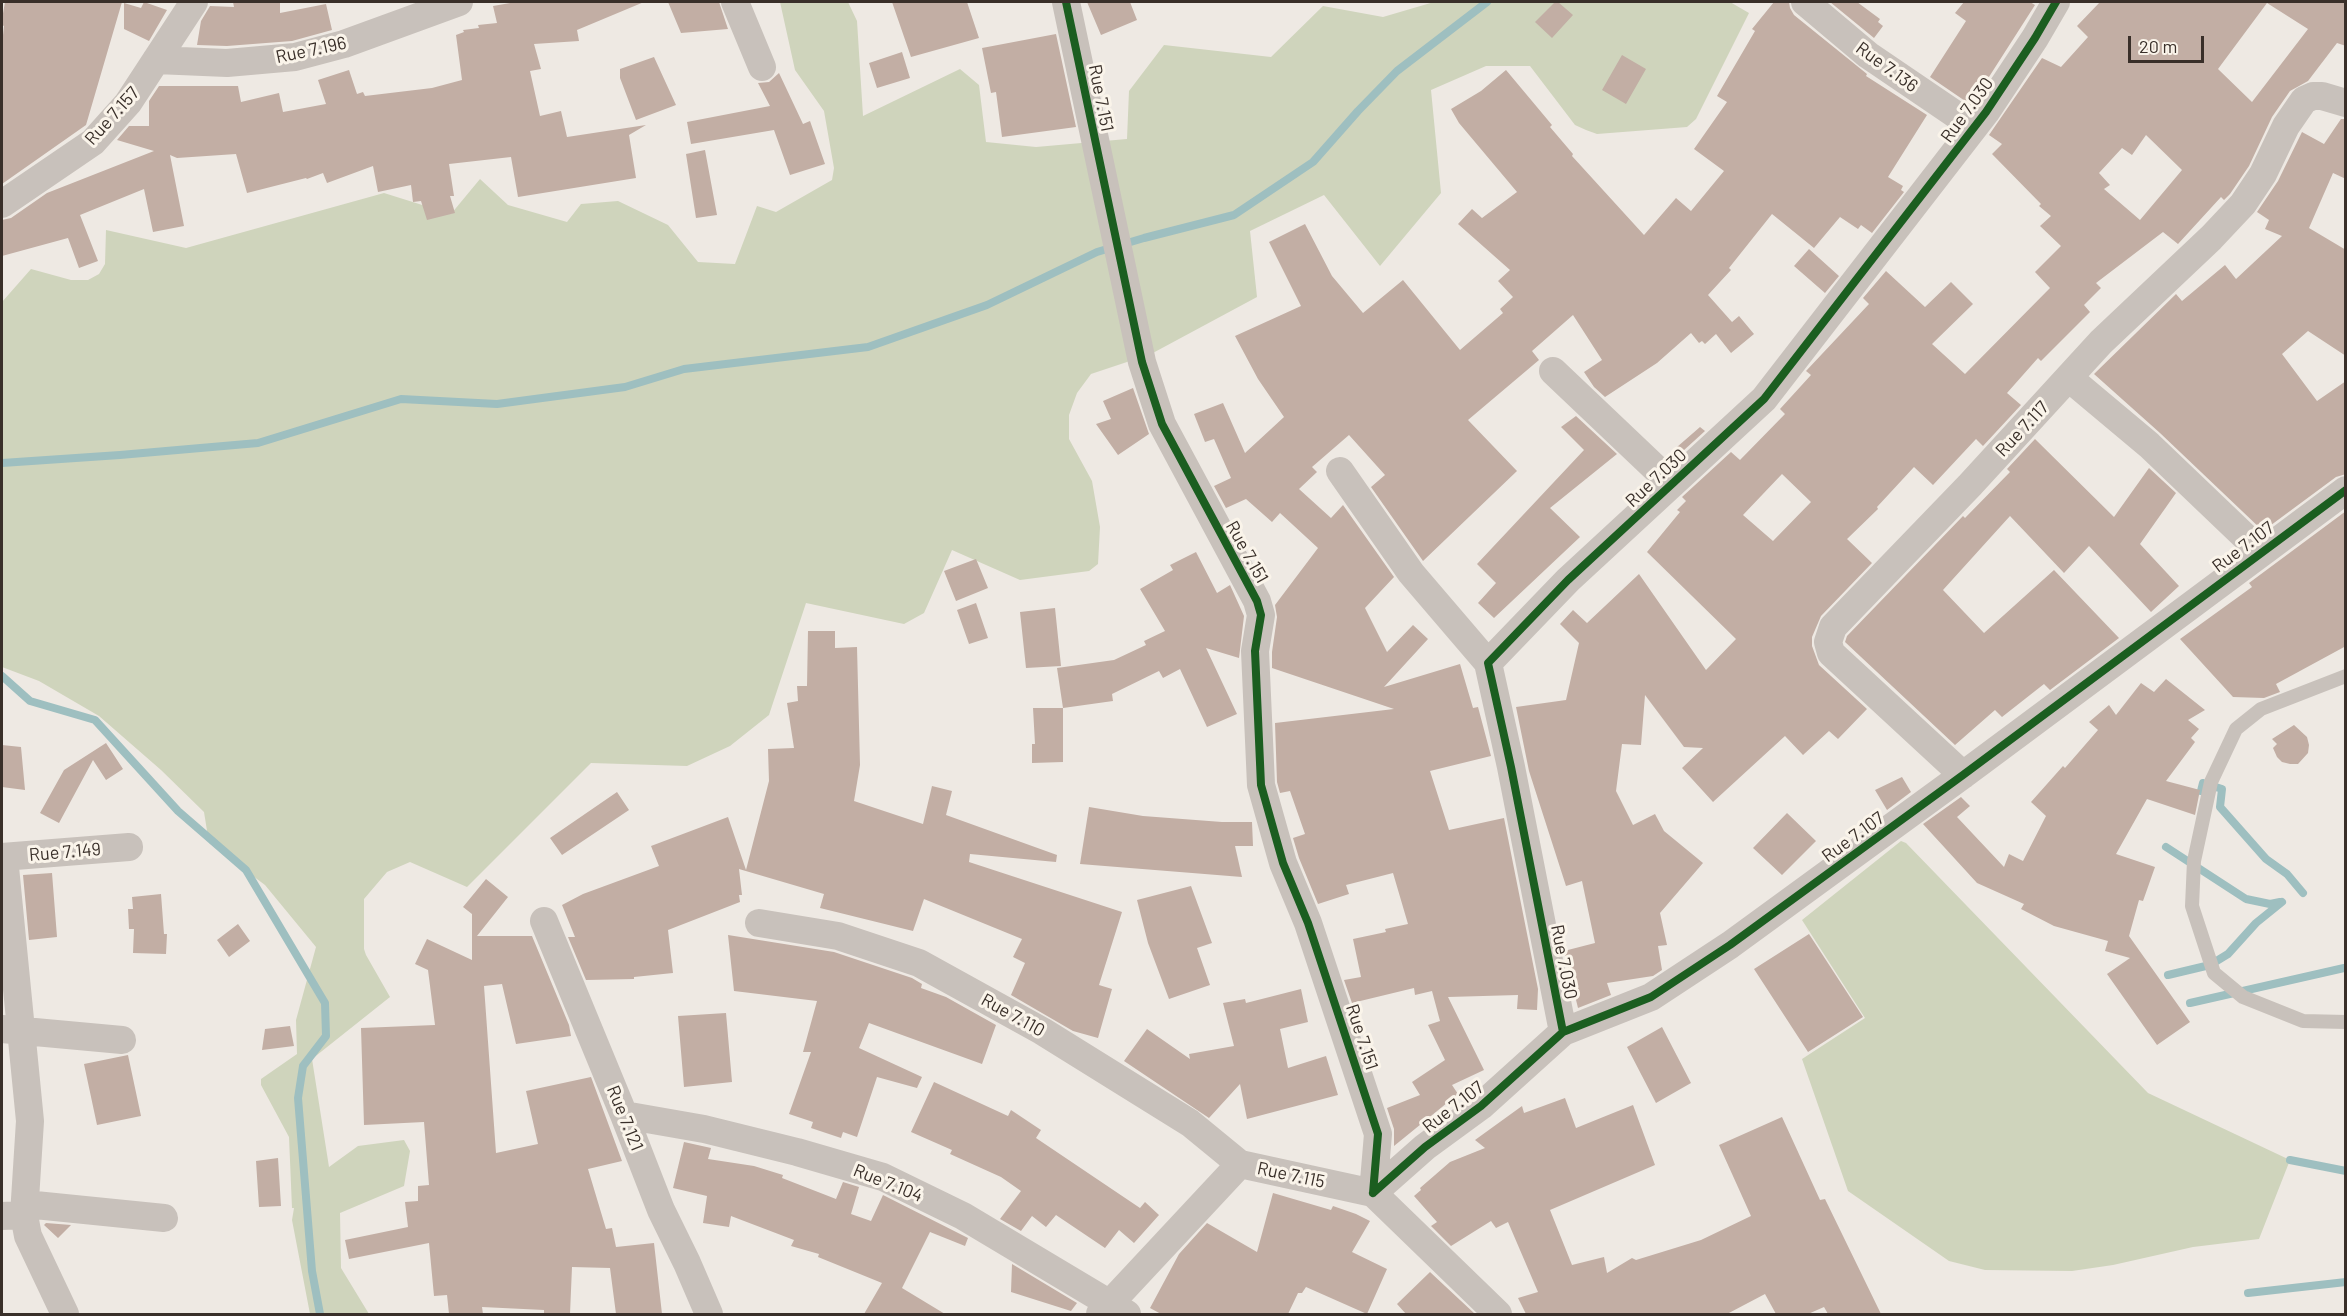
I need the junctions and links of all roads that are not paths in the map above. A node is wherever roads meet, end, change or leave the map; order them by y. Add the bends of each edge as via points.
1 (459, 2) edge
2 (735, 2) edge
3 (1066, 2) edge
4 (1805, 2) edge
5 (2056, 2) edge
6 (186, 3) edge
7 (156, 60) junction
8 (762, 67) dead end
9 (2346, 103) edge
10 (1974, 128) junction
11 (2, 204) edge
12 (1553, 371) dead end
13 (2069, 378) junction
14 (1340, 471) dead end
15 (1672, 484) junction
16 (2346, 490) edge
17 (2261, 552) junction
18 (1488, 663) junction
19 (2346, 676) edge
20 (1963, 775) junction
21 (129, 847) dead end
22 (2, 857) edge
23 (544, 921) dead end
24 (759, 923) dead end
25 (2346, 1022) edge
26 (11, 1029) edge
27 (1563, 1032) junction
28 (122, 1040) dead end
29 (624, 1114) junction
30 (1240, 1164) junction
31 (1373, 1192) junction
32 (17, 1212) edge
33 (164, 1218) dead end
34 (1112, 1310) edge
35 (65, 1314) edge
36 (709, 1314) edge
37 (1498, 1314) edge

1 - 7 street, Rue 7.196 via 344,44 295,57 227,63
2 - 8 street
3 - 31 street, Rue 7.151 via 1142,362 1162,424 1261,615 1255,651 1261,785 1283,863 1308,923 1378,1134
4 - 10 street, Rue 7.136 via 1868,55
5 - 10 street, Rue 7.030
6 - 7 street, Rue 7.157
7 - 11 street, Rue 7.157 via 128,103 93,141
9 - 13 street, Rue 7.117 via 2322,96 2304,100 2243,204
10 - 15 street, Rue 7.030 via 1764,399
12 - 15 street
13 - 17 street via 2149,445
13 - 20 street, Rue 7.117 via 1833,627 1828,642 1831,653
14 - 18 street via 1411,573
15 - 18 street, Rue 7.030 via 1568,580
16 - 17 street, Rue 7.107
17 - 20 street, Rue 7.107
18 - 27 street, Rue 7.030
19 - 25 lane via 2261,709 2236,729 2211,782 2194,861 2192,906 2214,973 2243,997 2303,1022
20 - 27 street, Rue 7.107 via 1730,945 1651,997
21 - 22 street, Rue 7.149
22 - 26 street
23 - 29 street, Rue 7.121
24 - 30 street, Rue 7.110 via 838,936 919,963 1042,1031 1191,1124
26 - 28 street
26 - 32 street via 30,1121
27 - 31 street, Rue 7.107 via 1481,1106
29 - 34 street, Rue 7.104 via 704,1129 883,1178 963,1216
29 - 36 street, Rue 7.121 via 661,1210
30 - 31 street, Rue 7.115
30 - 34 street, Rue 7.115
31 - 37 street
32 - 33 street
32 - 35 street

